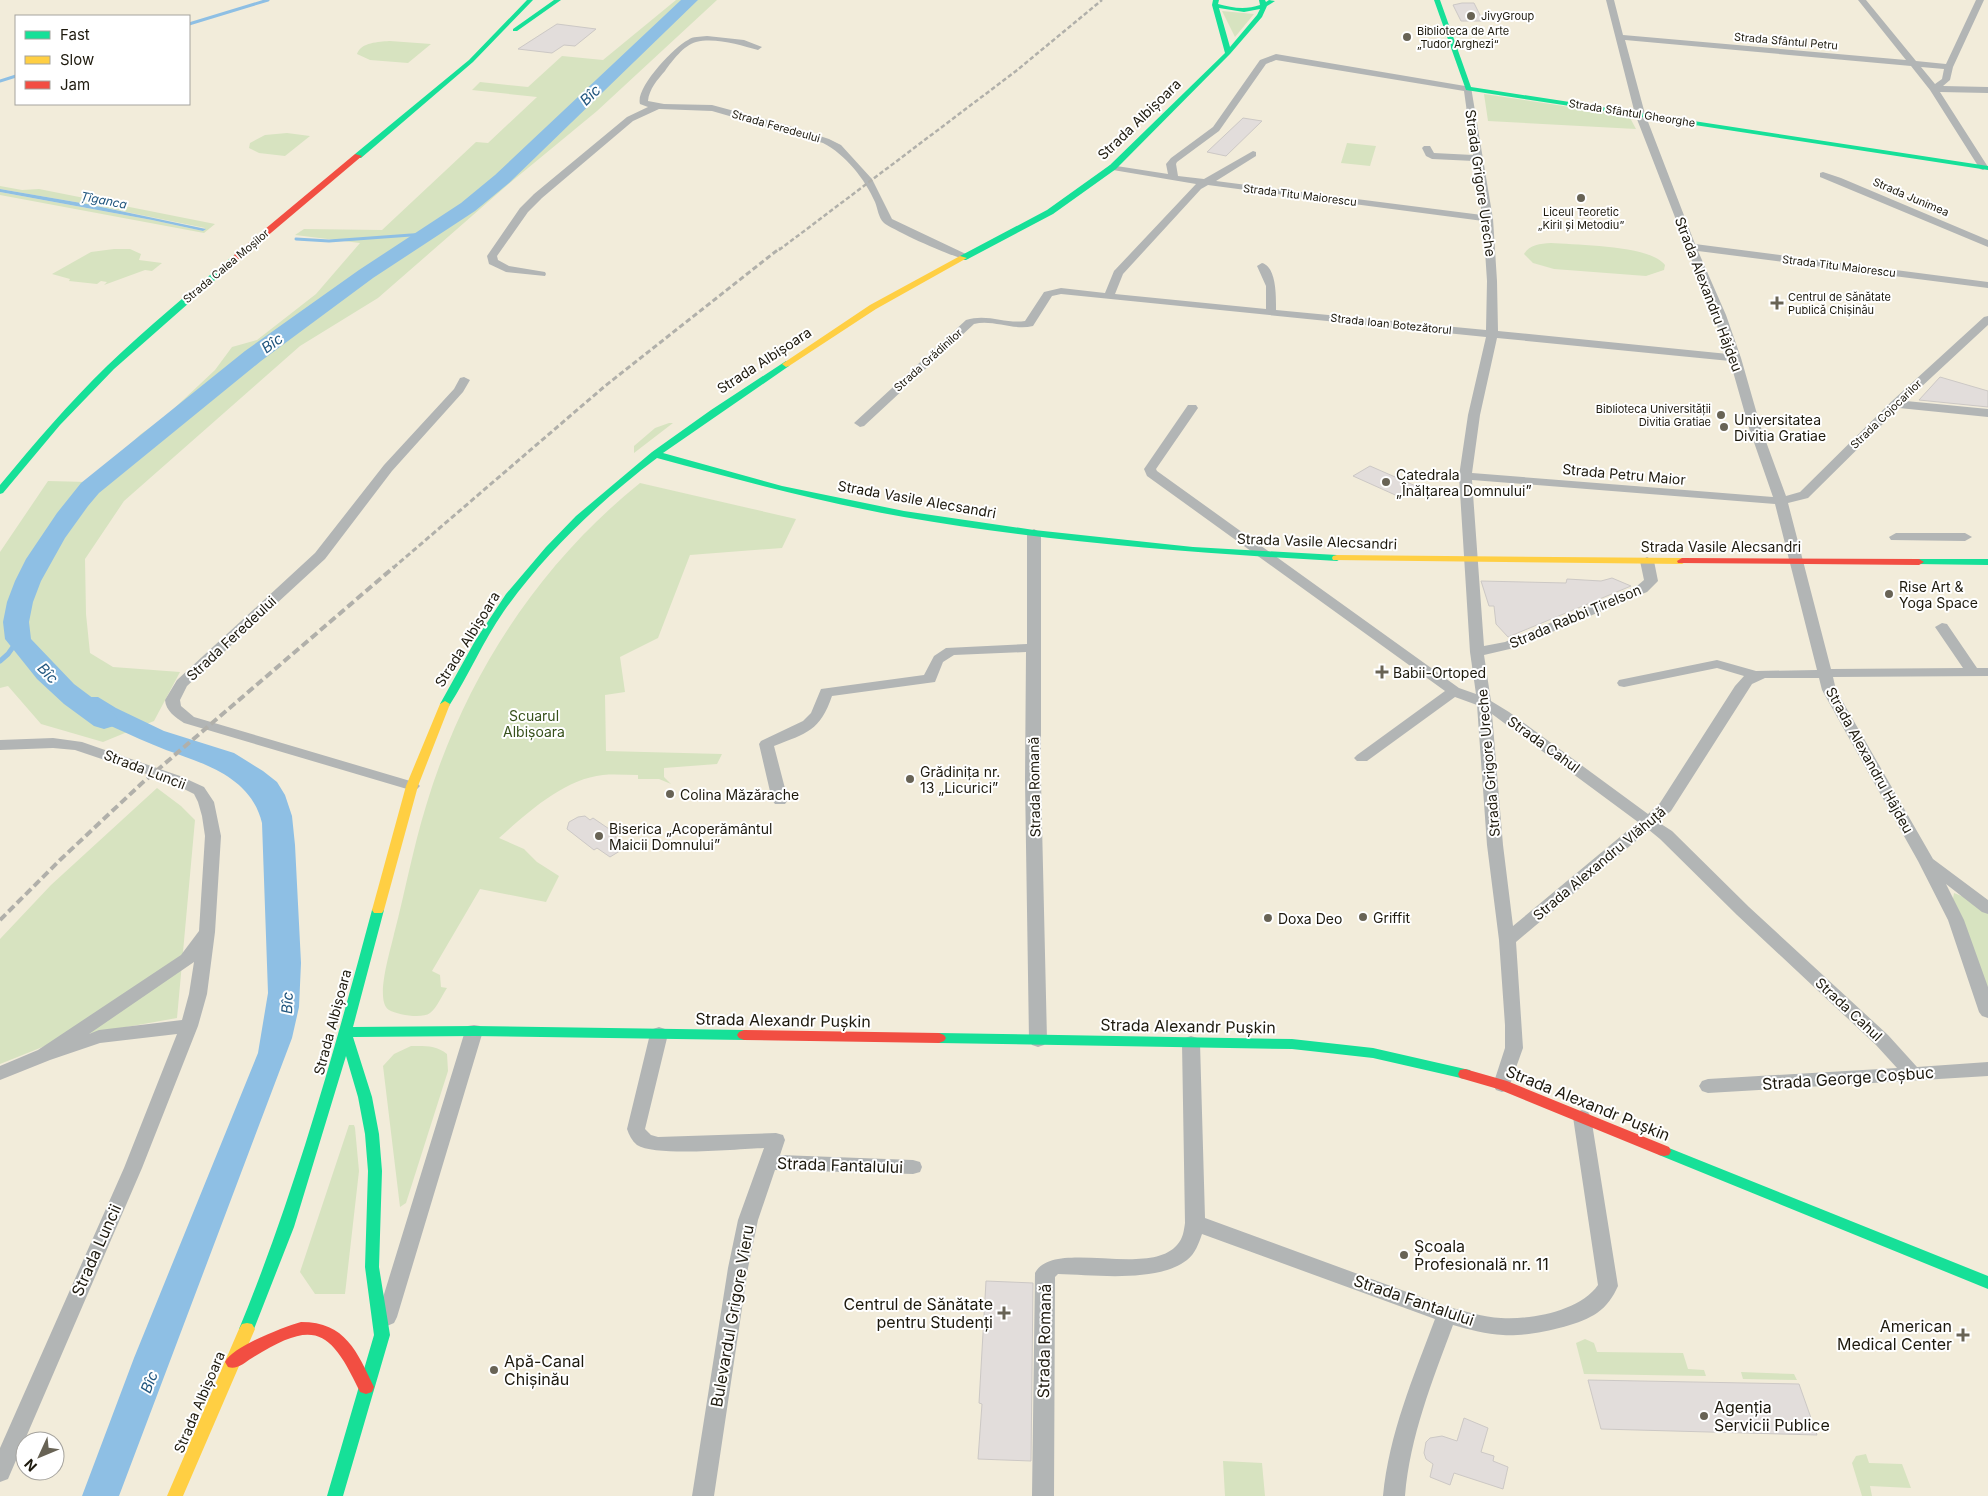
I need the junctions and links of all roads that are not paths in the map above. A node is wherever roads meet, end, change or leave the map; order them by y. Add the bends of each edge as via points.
1 (530, 0) edge
2 (558, 0) edge
3 (1274, 0) edge
4 (1436, 0) edge
5 (1610, 0) edge
6 (1862, 0) edge
7 (1980, 0) edge
8 (1215, 2) edge
9 (1263, 4) edge
10 (1620, 37) junction
11 (758, 47) dead end
12 (1228, 53) junction
13 (471, 61) junction
14 (1913, 64) junction
15 (1948, 67) junction
16 (1468, 89) junction
17 (1934, 90) junction
18 (1988, 90) edge
19 (656, 107) junction
20 (1640, 114) junction
21 (1427, 148) dead end
22 (1253, 154) dead end
23 (1479, 158) junction
24 (1113, 166) junction
25 (1986, 167) edge
26 (1823, 176) dead end
27 (1174, 178) junction
28 (1207, 182) junction
29 (1488, 219) junction
30 (1988, 244) edge
31 (1691, 247) junction
32 (964, 258) junction
33 (1262, 266) dead end
34 (541, 274) dead end
35 (1988, 285) edge
36 (1048, 294) joint
37 (1109, 297) junction
38 (1271, 312) junction
39 (1988, 319) edge
40 (1492, 334) junction
41 (1735, 358) junction
42 (464, 380) dead end
43 (1896, 404) junction
44 (1192, 408) dead end
45 (1988, 413) edge
46 (860, 423) dead end
47 (655, 454) junction
48 (1465, 476) junction
49 (0, 491) edge
50 (1781, 501) junction
51 (1034, 534) junction
52 (1896, 537) dead end
53 (1965, 537) dead end
54 (1264, 555) junction
55 (1472, 560) junction
56 (1646, 561) junction
57 (1796, 561) junction
58 (1988, 562) edge
59 (1942, 627) dead end
60 (1033, 648) junction
61 (1476, 652) junction
62 (1980, 672) edge
63 (1824, 673) junction
64 (1755, 676) junction
65 (1624, 683) dead end
66 (1454, 691) junction
67 (1484, 703) junction
68 (0, 745) edge
69 (1362, 758) dead end
70 (412, 786) junction
71 (780, 800) dead end
72 (1651, 822) junction
73 (1926, 861) junction
74 (1988, 908) edge
75 (207, 932) junction
76 (1507, 940) junction
77 (1988, 1012) edge
78 (189, 1026) junction
79 (474, 1031) junction
80 (345, 1032) junction
81 (659, 1034) junction
82 (1038, 1040) junction
83 (1191, 1042) junction
84 (44, 1055) junction
85 (1988, 1069) edge
86 (0, 1073) edge
87 (1913, 1074) junction
88 (1502, 1085) junction
89 (1708, 1086) dead end
90 (1582, 1117) junction
91 (776, 1140) joint
92 (767, 1162) junction
93 (913, 1167) dead end
94 (1195, 1223) junction
95 (1988, 1284) edge
96 (1448, 1314) junction
97 (382, 1335) junction
98 (233, 1362) junction
99 (366, 1387) junction
100 (0, 1472) edge
101 (175, 1496) edge
102 (335, 1496) edge
103 (703, 1496) edge
104 (1043, 1496) edge
105 (1394, 1496) edge

1 - 13 main road, Strada Calea Moșilor
2 - 13 main road, Strada Calea Moșilor
3 - 9 main road
4 - 16 main road, Strada Grigore Ureche
5 - 10 street, Strada Alexandru Hâjdeu
6 - 14 street
7 - 15 street
8 - 9 main road via 1237,11 1252,11
8 - 12 main road
9 - 12 main road, Strada Albișoara via 1260,16
10 - 14 street, Strada Sfântul Petru
10 - 20 street, Strada Alexandru Hâjdeu
11 - 19 street via 708,40 688,42 643,94 645,104
12 - 24 main road, Strada Albișoara
13 - 49 main road, Strada Calea Moșilor via 185,301 94,384
14 - 15 street, Strada Sfântul Petru
14 - 17 street
15 - 17 street via 1946,80
16 - 20 main road, Strada Sfântul Gheorghe
16 - 23 street, Strada Grigore Ureche
16 - 27 street, Strada Sfântul Gheorghe via 1276,57 1265,60 1216,129 1174,160 1171,164
17 - 18 street
17 - 25 street
19 - 32 street, Strada Feredeului via 712,108 826,141 847,155 869,181 888,221
19 - 34 street, Strada Feredeului via 630,119 538,196 524,210 492,256 493,262 506,269
20 - 25 main road, Strada Sfântul Gheorghe
20 - 31 street, Strada Alexandru Hâjdeu
21 - 23 street via 1432,156
22 - 28 street
23 - 29 street, Strada Grigore Ureche
24 - 27 street, Strada Titu Maiorescu
24 - 32 main road, Strada Albișoara via 1050,212
26 - 30 street, Strada Junimea
27 - 28 street, Strada Titu Maiorescu
28 - 29 street, Strada Titu Maiorescu
28 - 37 street via 1198,187 1118,273
29 - 40 street, Strada Grigore Ureche
31 - 35 street, Strada Titu Maiorescu
31 - 41 street, Strada Alexandru Hâjdeu
32 - 47 main road, Strada Albișoara via 873,307 712,412
33 - 38 street via 1271,286
36 - 37 street, Strada Ioan Botezătorul via 1061,291
36 - 46 street, Strada Grădinilor via 1029,324 1014,326 980,320 970,322
37 - 38 street, Strada Ioan Botezătorul
38 - 40 street, Strada Ioan Botezătorul
39 - 43 street, Strada Cojocarilor
40 - 41 street, Strada Ioan Botezătorul
40 - 48 street, Strada Grigore Ureche via 1474,415
41 - 50 street, Strada Alexandru Hâjdeu via 1754,428
42 - 70 street, Strada Feredeului via 459,390 388,468 320,556 173,694 172,703 176,711 189,720
43 - 45 street
43 - 50 street, Strada Cojocarilor via 1804,495
44 - 54 street, Strada Cahul via 1150,469 1151,473
47 - 51 main road, Strada Vasile Alecsandri via 831,500
47 - 70 main road, Strada Albișoara via 603,496 520,583 492,623 445,703
48 - 50 street, Strada Petru Maior
48 - 55 street, Strada Grigore Ureche
50 - 57 street, Strada Alexandru Hâjdeu
51 - 54 main road, Strada Vasile Alecsandri
51 - 60 street, Strada Romană
52 - 53 street
54 - 55 main road, Strada Vasile Alecsandri
54 - 66 street, Strada Cahul
55 - 56 main road, Strada Vasile Alecsandri
55 - 61 street, Strada Grigore Ureche
56 - 57 main road, Strada Vasile Alecsandri
56 - 61 street, Strada Rabbi Țirelson via 1650,581 1636,592 1509,645
57 - 58 main road, Strada Vasile Alecsandri
57 - 63 street, Strada Alexandru Hâjdeu
59 - 62 street
60 - 71 street via 951,651 936,660 930,679 826,692 815,719 803,728 766,744
60 - 82 street, Strada Romană
61 - 67 street, Strada Grigore Ureche
62 - 63 street
63 - 64 street
63 - 73 street, Strada Alexandru Hâjdeu via 1829,690
64 - 65 street via 1717,664
64 - 72 street, Strada Alexandru Vlăhuță via 1742,686 1666,807
66 - 67 street, Strada Cahul
66 - 69 street
67 - 72 street, Strada Cahul
67 - 76 street, Strada Grigore Ureche via 1495,845
68 - 75 street, Strada Luncii via 77,745 175,779 199,791 208,809 213,836
70 - 80 main road, Strada Albișoara
72 - 76 street, Strada Alexandru Vlăhuță
72 - 87 street, Strada Cahul via 1882,1040
73 - 74 street, Strada Alexandru Hâjdeu
73 - 77 street, Strada Alexandru Hâjdeu via 1956,920
75 - 78 street, Strada Luncii via 198,994
75 - 84 street via 187,958
76 - 88 street, Strada Grigore Ureche via 1514,1048
78 - 84 street via 100,1037
78 - 100 street, Strada Luncii via 132,1168
79 - 80 main road, Strada Alexandr Pușkin
79 - 81 main road, Strada Alexandr Pușkin
79 - 97 street
80 - 97 main road via 365,1097 372,1134 375,1172 372,1267
80 - 98 main road, Strada Albișoara via 316,1139 280,1246
81 - 82 main road, Strada Alexandr Pușkin
81 - 91 street, Strada Fantalului via 636,1129 640,1138 658,1144
82 - 83 main road, Strada Alexandr Pușkin
83 - 88 main road, Strada Alexandr Pușkin via 1292,1044 1380,1053 1436,1065
83 - 94 street, Strada Romană
84 - 86 street
85 - 87 street, Strada George Coșbuc
87 - 89 street, Strada George Coșbuc
88 - 90 main road, Strada Alexandr Pușkin
90 - 95 main road, Strada Alexandr Pușkin
90 - 96 street, Strada Fantalului via 1606,1268 1608,1286 1604,1295 1586,1310 1530,1325 1484,1324
91 - 92 street, Bulevardul Grigore Vieru
92 - 93 street, Strada Fantalului
92 - 103 street, Bulevardul Grigore Vieru via 748,1220 738,1268
94 - 96 street, Strada Fantalului
94 - 104 street, Strada Romană via 1186,1249 1172,1261 1150,1266 1055,1266 1045,1273
96 - 105 street via 1406,1427
97 - 99 main road
98 - 99 main road via 277,1336 314,1327 332,1332 346,1345
98 - 101 main road, Strada Albișoara
99 - 102 main road

